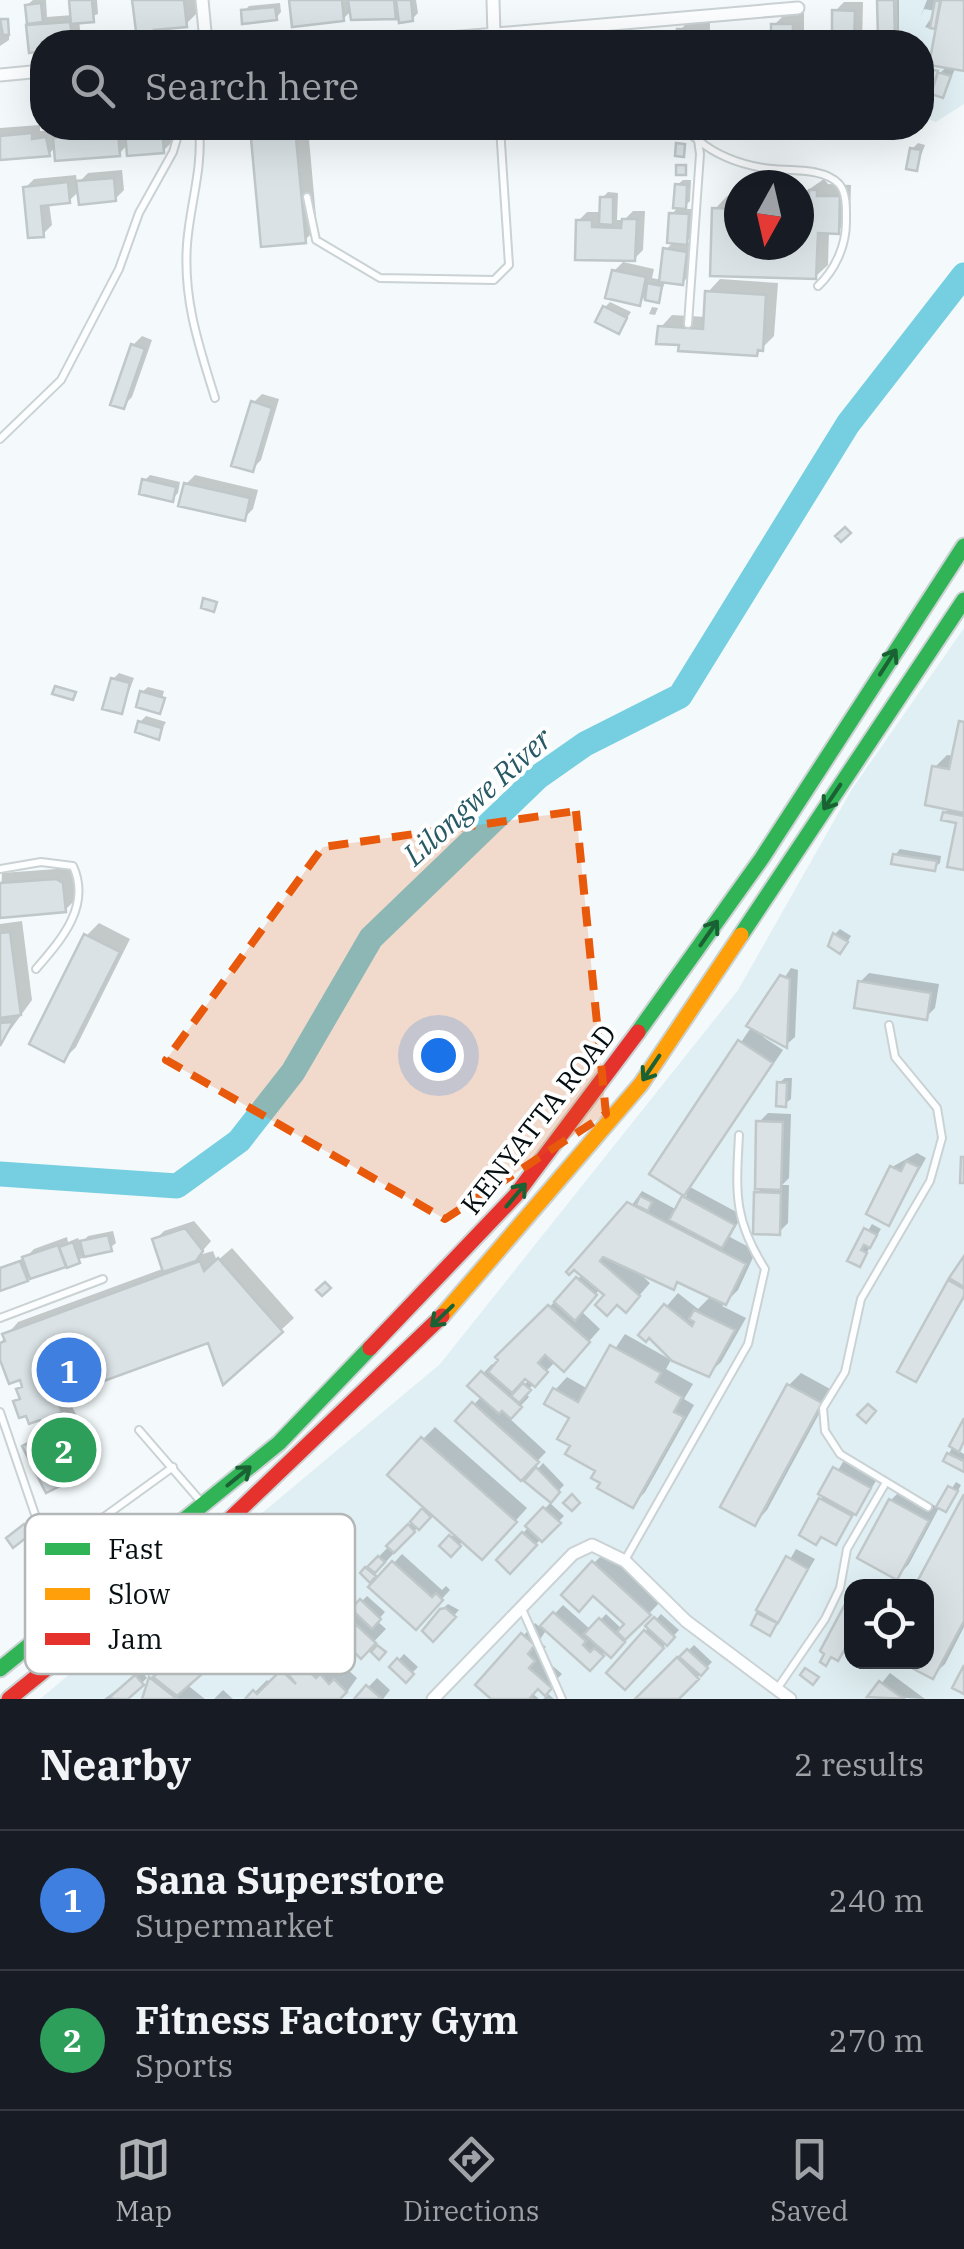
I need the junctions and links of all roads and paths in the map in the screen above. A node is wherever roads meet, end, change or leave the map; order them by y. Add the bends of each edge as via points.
1 (202, 0) edge
2 (492, 0) edge
3 (798, 8) dead end
4 (205, 30) edge
5 (494, 30) edge
6 (582, 30) edge
7 (30, 73) edge
8 (0, 75) edge
9 (176, 140) edge
10 (199, 140) edge
11 (501, 140) edge
12 (698, 140) joint
13 (308, 196) dead end
14 (818, 286) dead end
15 (688, 324) dead end
16 (215, 398) dead end
17 (0, 439) edge
18 (964, 546) edge
19 (964, 600) edge
20 (0, 868) edge
21 (36, 969) dead end
22 (889, 1025) dead end
23 (739, 1135) dead end
24 (103, 1279) dead end
25 (0, 1318) edge
26 (0, 1412) edge
27 (140, 1430) dead end
28 (173, 1467) junction
29 (884, 1484) junction
30 (204, 1504) junction
31 (928, 1507) dead end
32 (35, 1514) edge
33 (108, 1514) edge
34 (192, 1514) edge
35 (235, 1514) edge
36 (624, 1561) junction
37 (521, 1608) junction
38 (25, 1649) edge
39 (0, 1669) edge
40 (39, 1674) edge
41 (776, 1689) junction
42 (8, 1699) edge
43 (433, 1699) edge
44 (562, 1699) edge
45 (790, 1699) edge

1 - 4 street
2 - 5 street
3 - 6 street
7 - 8 street
9 - 17 lane via 61,380
10 - 16 lane via 187,302
11 - 13 lane via 508,266 494,280 364,273 316,240
12 - 14 lane via 760,168 811,172 837,182 844,192 844,243
12 - 15 lane
30 -> 18 main road, KENYATTA ROAD via 279,1443 454,1264 562,1139 762,858
19 -> 35 main road, KENYATTA ROAD via 628,1099 457,1302
20 - 21 lane via 73,866 81,884 78,909
22 - 29 lane via 895,1057 937,1108 942,1138 930,1182 860,1299 845,1372 823,1408 825,1431 840,1454
23 - 36 lane via 736,1203 745,1238 765,1269 748,1344
24 - 25 lane
26 - 32 lane
27 - 28 lane
28 - 30 lane
28 - 33 lane
29 - 31 lane
29 - 41 lane via 847,1549 840,1588 825,1619
30 - 34 main road, KENYATTA ROAD
36 - 37 street via 582,1546
36 - 41 street via 686,1621
37 - 43 street
37 - 44 lane
38 - 39 main road, KENYATTA ROAD
40 - 42 main road, KENYATTA ROAD
41 - 45 street

